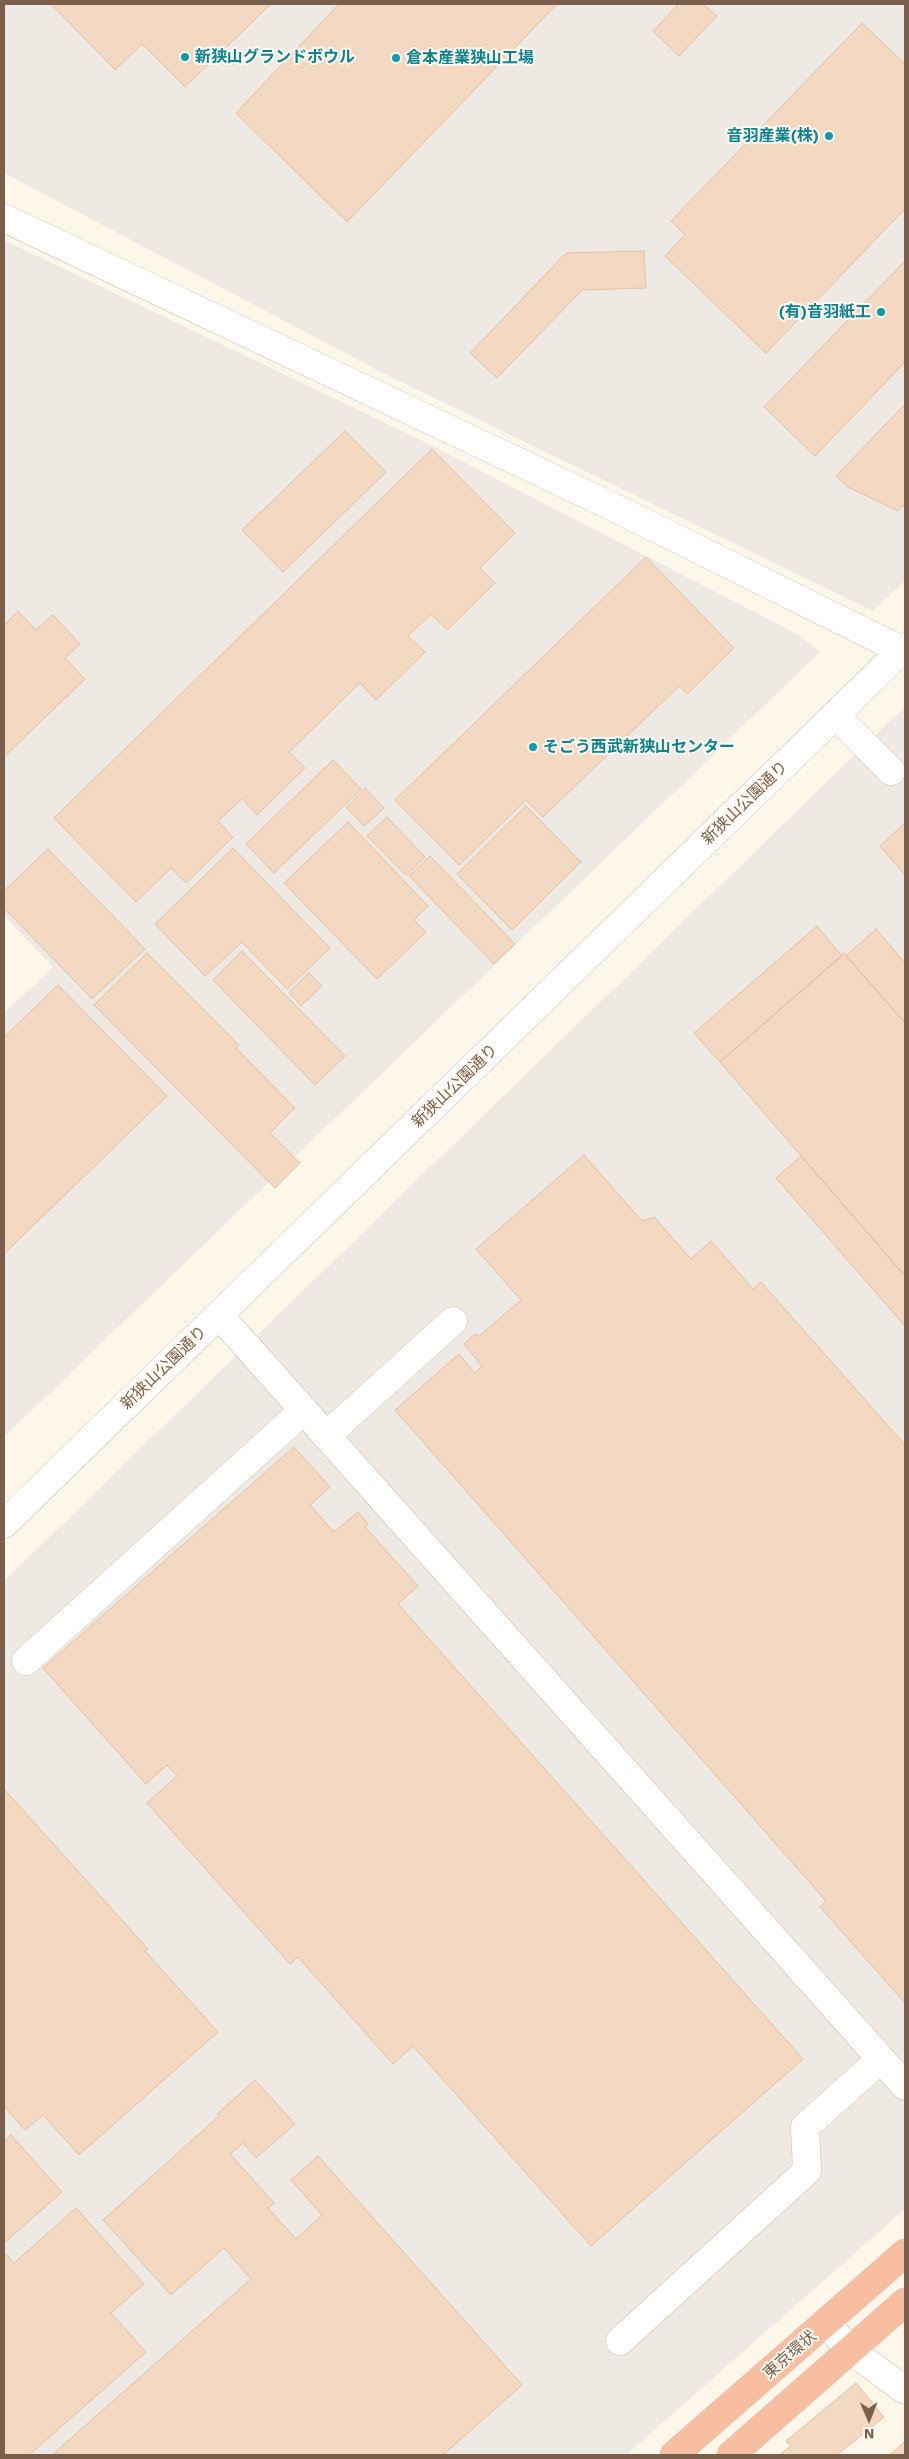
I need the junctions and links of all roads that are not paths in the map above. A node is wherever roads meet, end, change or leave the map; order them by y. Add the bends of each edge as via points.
1 (4, 218) edge
2 (904, 650) edge
3 (836, 715) junction
4 (891, 771) dead end
5 (219, 1315) junction
6 (453, 1321) dead end
7 (304, 1410) junction
8 (326, 1436) junction
9 (4, 1524) edge
10 (26, 1661) dead end
11 (881, 2059) junction
12 (905, 2086) edge
13 (905, 2254) edge
14 (905, 2302) edge
15 (826, 2323) junction
16 (620, 2341) dead end
17 (850, 2350) junction
18 (905, 2390) edge
19 (674, 2455) edge
20 (730, 2455) edge

1 - 2 street
2 - 3 street, 新狭山公園通り
3 - 4 street
3 - 5 street, 新狭山公園通り
5 - 7 street
5 - 9 street, 新狭山公園通り
6 - 8 street
7 - 8 street
7 - 10 street
8 - 11 street
11 - 12 street
11 - 16 street via 805,2127 807,2171
13 - 15 highway, 東京環状
14 - 17 highway
15 - 17 street
15 - 19 highway, 東京環状
17 - 18 street
17 - 20 highway

